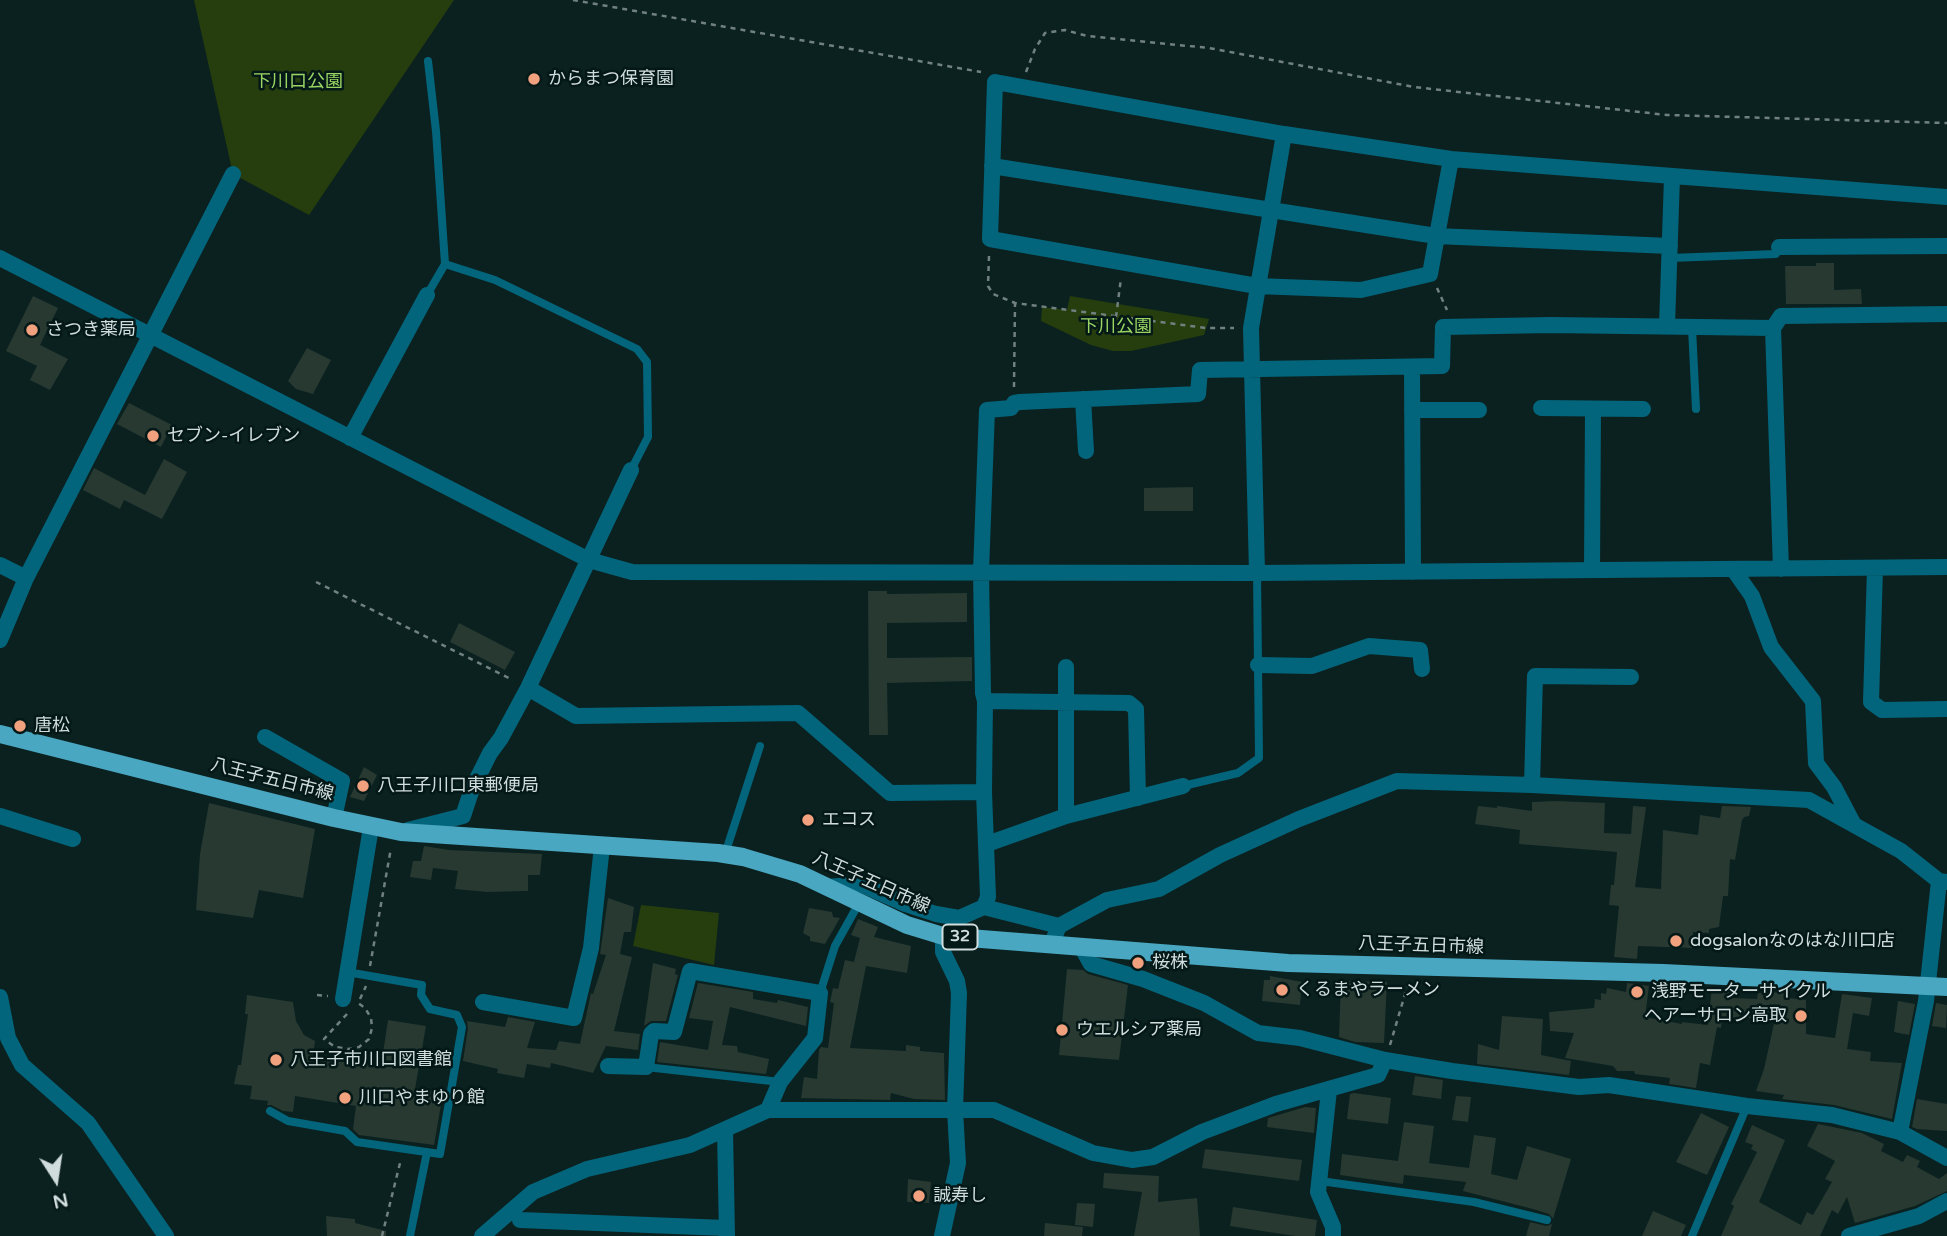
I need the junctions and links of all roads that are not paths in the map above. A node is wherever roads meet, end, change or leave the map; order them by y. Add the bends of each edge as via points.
1 (428, 61) dead end
2 (1284, 134) junction
3 (1451, 159) junction
4 (992, 166) junction
5 (233, 174) dead end
6 (1672, 177) junction
7 (1947, 197) edge
8 (1271, 211) junction
9 (1436, 236) junction
10 (1947, 246) edge
11 (1779, 247) joint
12 (1670, 252) junction
13 (0, 258) edge
14 (446, 264) junction
15 (1257, 286) junction
16 (427, 295) joint
17 (1947, 314) edge
18 (1667, 326) junction
19 (1692, 328) junction
20 (1773, 328) junction
21 (150, 335) junction
22 (1412, 367) junction
23 (1252, 369) junction
24 (1083, 399) junction
25 (1541, 408) dead end
26 (1696, 409) dead end
27 (1412, 410) junction
28 (1479, 410) dead end
29 (1593, 410) junction
30 (1643, 410) dead end
31 (350, 438) junction
32 (1086, 451) dead end
33 (631, 470) joint
34 (589, 560) junction
35 (0, 565) edge
36 (1947, 567) edge
37 (1875, 568) junction
38 (1734, 569) junction
39 (1782, 569) junction
40 (1592, 570) junction
41 (981, 572) junction
42 (1413, 572) junction
43 (1257, 573) junction
44 (26, 578) junction
45 (0, 640) edge
46 (1258, 665) junction
47 (1066, 667) dead end
48 (1422, 669) dead end
49 (1631, 677) dead end
50 (528, 688) junction
51 (985, 701) junction
52 (1065, 703) junction
53 (1947, 709) edge
54 (0, 734) edge
55 (265, 737) dead end
56 (760, 746) dead end
57 (1532, 785) junction
58 (1183, 786) joint
59 (984, 792) junction
60 (1138, 798) junction
61 (0, 816) edge
62 (1066, 816) junction
63 (334, 818) junction
64 (1854, 825) junction
65 (371, 827) junction
66 (397, 832) junction
67 (72, 839) dead end
68 (987, 844) junction
69 (602, 846) junction
70 (725, 854) junction
71 (1943, 881) edge
72 (828, 887) junction
73 (860, 902) junction
74 (984, 907) junction
75 (1059, 926) junction
76 (943, 936) junction
77 (1051, 945) junction
78 (1082, 948) junction
79 (347, 972) junction
80 (1928, 986) junction
81 (1947, 987) edge
82 (820, 993) junction
83 (0, 997) edge
84 (483, 1002) dead end
85 (346, 1005) road end
86 (7, 1050) edge
87 (1385, 1060) junction
88 (608, 1066) dead end
89 (646, 1067) junction
90 (780, 1082) junction
91 (1329, 1090) junction
92 (1747, 1106) junction
93 (955, 1110) junction
94 (270, 1111) dead end
95 (768, 1111) junction
96 (724, 1130) junction
97 (1900, 1132) junction
98 (427, 1152) junction
99 (1947, 1158) edge
100 (1320, 1181) junction
101 (1947, 1201) edge
102 (520, 1203) junction
103 (1547, 1220) dead end
104 (519, 1228) edge
105 (726, 1232) edge
106 (166, 1236) edge
107 (411, 1236) edge
108 (482, 1236) edge
109 (942, 1236) edge
110 (1333, 1236) edge
111 (1692, 1236) edge
112 (1849, 1236) edge

1 - 14 lane
2 - 3 street
2 - 4 street via 995,82
2 - 8 street
3 - 6 street
3 - 9 street
4 - 8 street
4 - 15 street via 990,239
5 - 21 street
6 - 7 street
6 - 12 street
8 - 9 street
8 - 15 street
9 - 12 street
9 - 15 street via 1430,274 1361,290
10 - 11 street
11 - 12 lane via 1776,254
12 - 18 street
13 - 21 street
14 - 16 lane
14 - 33 lane via 495,280 637,349 647,362 648,437
15 - 23 street
16 - 31 street
17 - 20 street via 1781,316
18 - 19 street
18 - 22 street via 1443,327 1442,366
19 - 20 street
19 - 26 lane
20 - 39 street
21 - 31 street
21 - 44 street
22 - 23 street
22 - 27 street
23 - 24 street via 1200,370 1198,394
23 - 43 street
24 - 32 street
24 - 41 street via 1014,403 1011,408 987,410
25 - 29 street
27 - 28 street
27 - 42 street
29 - 30 street
29 - 40 street
31 - 34 street
33 - 34 street
34 - 41 street via 632,572
34 - 50 street
35 - 44 street
36 - 37 street
37 - 39 street
37 - 53 street via 1871,702 1881,710
38 - 39 street
38 - 40 street
38 - 64 street via 1752,596 1770,647 1813,701 1816,763
40 - 42 street
41 - 43 street
41 - 51 street
42 - 43 street
43 - 46 lane
44 - 45 street
46 - 48 street via 1312,666 1368,646 1420,650
46 - 58 lane via 1259,758 1238,773
47 - 52 street
49 - 57 street via 1535,676
50 - 59 street via 576,716 798,713 890,793
50 - 66 street via 489,753 463,816
51 - 52 street
51 - 59 street
52 - 60 street via 1129,703 1136,709
52 - 62 street
54 - 63 main road, 八王子五日市線 / 32
55 - 63 street via 342,781
56 - 70 lane
57 - 64 street via 1809,800
57 - 75 street via 1397,781 1299,819 1159,889 1107,900
58 - 60 street
59 - 68 street
60 - 62 street
61 - 67 street
62 - 68 street
63 - 65 main road, 八王子五日市線 / 32
64 - 71 street
65 - 66 main road, 八王子五日市線 / 32
65 - 79 street
66 - 69 main road, 八王子五日市線 / 32
68 - 74 street via 988,897
69 - 70 main road, 八王子五日市線 / 32
69 - 84 street via 591,948 574,1018
70 - 72 main road, 八王子五日市線 / 32 via 776,866
71 - 80 street
72 - 73 main road, 八王子五日市線 / 32
72 - 74 street via 860,884 926,911 959,918
73 - 76 main road, 八王子五日市線 / 32
73 - 82 lane via 835,946
74 - 75 street
75 - 77 street
76 - 77 main road, 八王子五日市線 / 32
76 - 93 street via 943,952 959,993
77 - 78 main road, 八王子五日市線 / 32
78 - 80 main road, 八王子五日市線 / 32 via 1288,963
78 - 87 street via 1091,964 1204,1003 1258,1033 1300,1038
79 - 85 street
79 - 98 lane via 422,985 421,995 430,1009 457,1015 462,1027 440,1154
80 - 81 main road, 八王子五日市線 / 32
80 - 97 street
82 - 89 street via 690,971 674,1032 651,1034
82 - 90 street via 815,1038
83 - 86 street
86 - 106 street via 88,1123
87 - 91 street via 1378,1075
87 - 92 street via 1579,1087 1609,1084
88 - 89 street
89 - 90 lane
90 - 95 street
91 - 93 street via 1276,1104 1202,1132 1153,1157 1132,1160 1093,1153 994,1110
91 - 100 street
92 - 97 street via 1832,1115
92 - 111 lane
93 - 95 street
93 - 109 street via 957,1174
94 - 98 lane via 288,1121 345,1131 357,1142
95 - 96 street
96 - 102 street via 690,1145 587,1169 533,1192
96 - 105 street
97 - 99 street
98 - 107 lane
100 - 103 lane via 1474,1202
100 - 110 street via 1318,1192
101 - 112 street via 1919,1216
102 - 104 street
102 - 108 street
104 - 105 street

